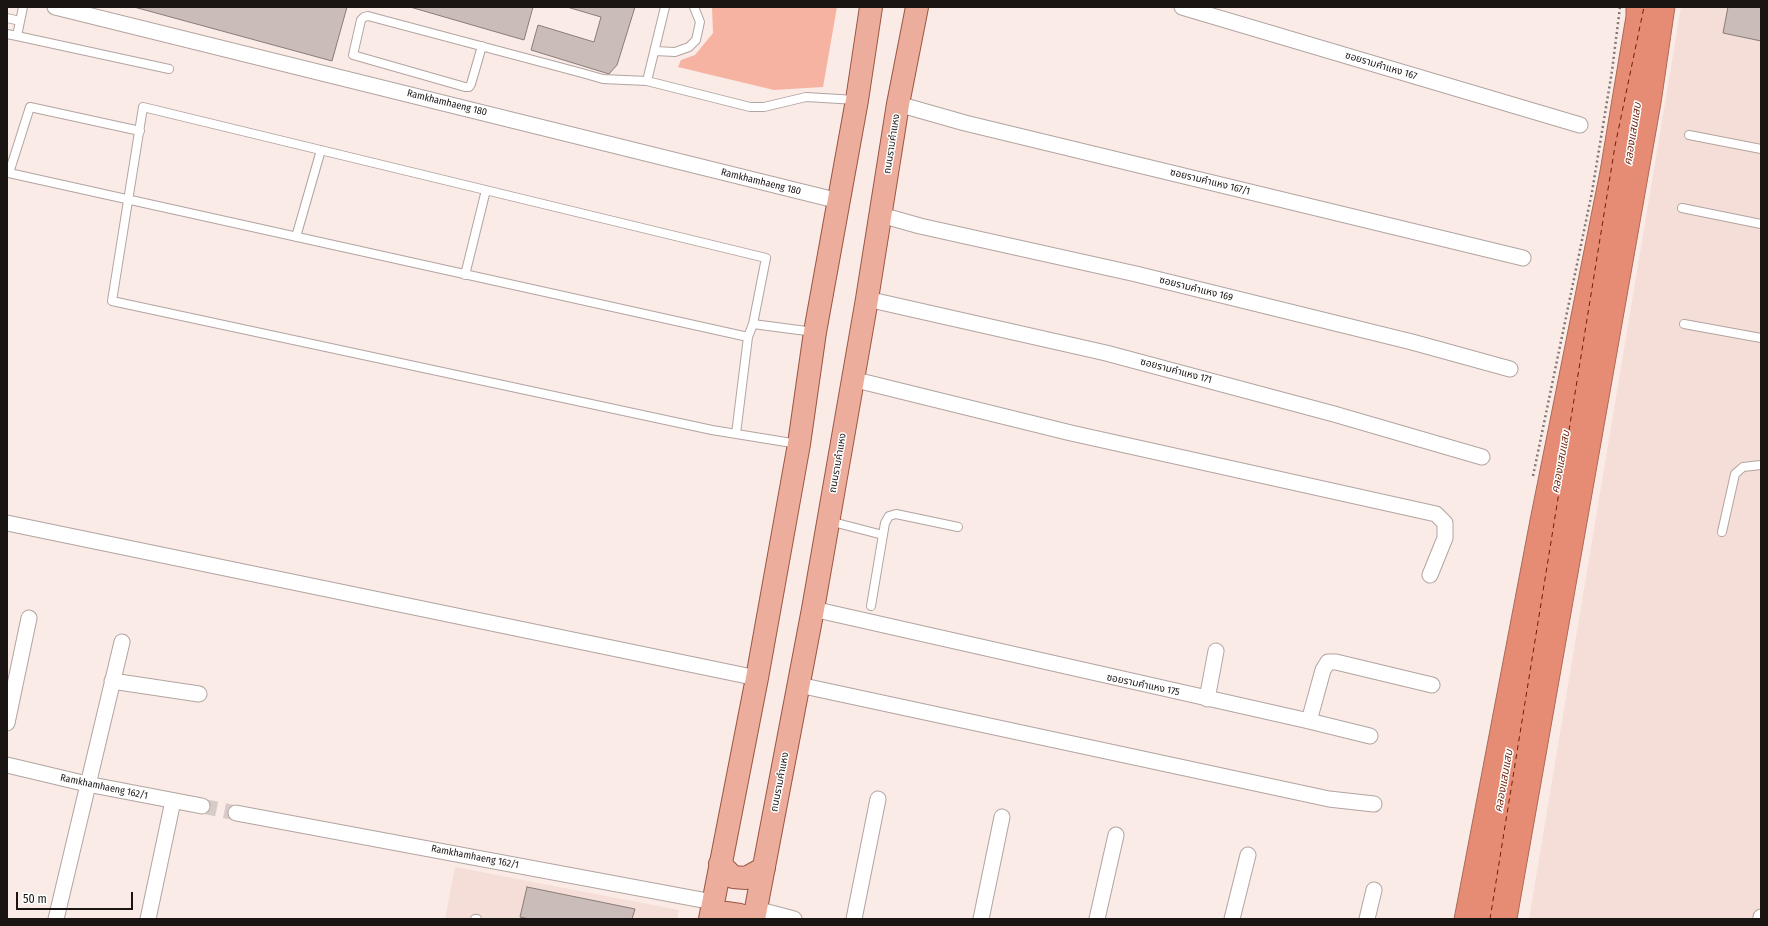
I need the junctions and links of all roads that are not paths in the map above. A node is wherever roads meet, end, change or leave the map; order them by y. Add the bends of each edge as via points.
1 (23, 7) edge
2 (55, 7) edge
3 (665, 7) edge
4 (694, 7) edge
5 (872, 7) edge
6 (917, 7) edge
7 (1182, 7) edge
8 (7, 18) edge
9 (20, 21) junction
10 (7, 34) edge
11 (17, 36) junction
12 (482, 46) junction
13 (654, 51) junction
14 (169, 69) dead end
15 (647, 81) junction
16 (857, 100) junction
17 (898, 104) junction
18 (1580, 125) dead end
19 (140, 131) junction
20 (1689, 135) dead end
21 (1761, 149) edge
22 (321, 150) junction
23 (486, 190) junction
24 (129, 200) junction
25 (839, 201) junction
26 (1682, 208) dead end
27 (881, 215) junction
28 (1761, 224) edge
29 (296, 237) junction
30 (1523, 258) dead end
31 (465, 275) junction
32 (867, 299) junction
33 (753, 324) junction
34 (1684, 324) dead end
35 (815, 332) junction
36 (748, 338) junction
37 (1761, 338) edge
38 (1510, 369) dead end
39 (852, 379) junction
40 (736, 434) junction
41 (799, 444) junction
42 (1482, 457) dead end
43 (1761, 465) edge
44 (828, 521) junction
45 (7, 524) edge
46 (958, 527) dead end
47 (1722, 532) dead end
48 (883, 535) junction
49 (1430, 575) dead end
50 (871, 606) dead end
51 (813, 609) junction
52 (29, 618) dead end
53 (122, 642) dead end
54 (1216, 651) dead end
55 (757, 678) junction
56 (112, 681) junction
57 (799, 685) junction
58 (1432, 685) dead end
59 (199, 694) dead end
60 (1207, 699) junction
61 (1309, 721) junction
62 (7, 723) edge
63 (1370, 736) dead end
64 (7, 766) edge
65 (87, 784) junction
66 (878, 799) dead end
67 (173, 801) junction
68 (1374, 804) dead end
69 (202, 806) tunnel mouth
70 (236, 813) tunnel mouth
71 (1002, 817) dead end
72 (1116, 835) dead end
73 (1248, 854) dead end
74 (720, 864) junction
75 (764, 868) junction
76 (1374, 890) dead end
77 (712, 913) edge
78 (751, 916) edge
79 (56, 919) edge
80 (148, 919) edge
81 (794, 919) edge
82 (854, 919) edge
83 (981, 919) edge
84 (1097, 919) edge
85 (1232, 919) edge
86 (1367, 919) edge

1 - 9 lane
2 - 25 street, Ramkhamhaeng 180
3 - 13 lane
4 - 13 lane via 700,22 696,40 689,47 676,52
5 - 16 main road
6 - 17 main road, ถนนรามคำแหง
7 - 18 street, ซอยรามคำแหง 167
8 - 9 lane
9 - 11 lane
10 - 11 lane
11 - 14 lane
12 - 12 lane via 364,16 353,55 465,87 471,84
12 - 15 lane via 603,79
13 - 15 lane
15 - 16 lane via 750,107 764,107 806,97
16 - 25 main road
17 - 27 main road, ถนนรามคำแหง
17 - 30 street, ซอยรามคำแหง 167/1 via 965,123
19 - 22 lane via 143,107
19 - 24 lane
19 - 24 lane via 30,107 9,173
20 - 21 lane
22 - 23 lane
22 - 29 lane
23 - 31 lane
23 - 33 lane via 766,258
24 - 29 lane
24 - 40 lane via 112,301
25 - 35 main road
26 - 28 lane
27 - 32 main road, ถนนรามคำแหง
27 - 38 street, ซอยรามคำแหง 169 via 1136,274 1412,342
29 - 31 lane
31 - 36 lane
32 - 39 main road, ถนนรามคำแหง
32 - 42 street, ซอยรามคำแหง 171 via 1106,353
33 - 35 lane
33 - 36 lane
34 - 37 lane
35 - 41 main road
36 - 40 lane
39 - 44 main road, ถนนรามคำแหง
39 - 49 street via 1071,433 1436,514 1445,523 1445,538
40 - 41 lane
41 - 55 main road
43 - 47 lane via 1743,467 1735,474
44 - 48 lane
44 - 51 main road, ถนนรามคำแหง
45 - 55 street
46 - 48 lane via 896,514 889,516
48 - 50 lane
51 - 57 main road, ถนนรามคำแหง
51 - 60 street, ซอยรามคำแหง 175
52 - 62 street
53 - 56 street
54 - 60 street
55 - 74 main road
56 - 59 street
56 - 65 street
57 - 68 street via 1329,799
57 - 75 main road, ถนนรามคำแหง
58 - 61 street via 1328,662 1323,670
60 - 61 street, ซอยรามคำแหง 175
61 - 63 street, ซอยรามคำแหง 175
64 - 65 street, Ramkhamhaeng 162/1
65 - 67 street, Ramkhamhaeng 162/1
65 - 79 street
66 - 82 street
67 - 69 street, Ramkhamhaeng 162/1
67 - 80 street
70 - 77 street, Ramkhamhaeng 162/1
71 - 83 street
72 - 84 street
73 - 85 street
74 - 75 main road via 733,877 746,878
74 - 77 main road
75 - 78 main road, ถนนรามคำแหง
76 - 86 street
77 - 78 main road
78 - 81 street

